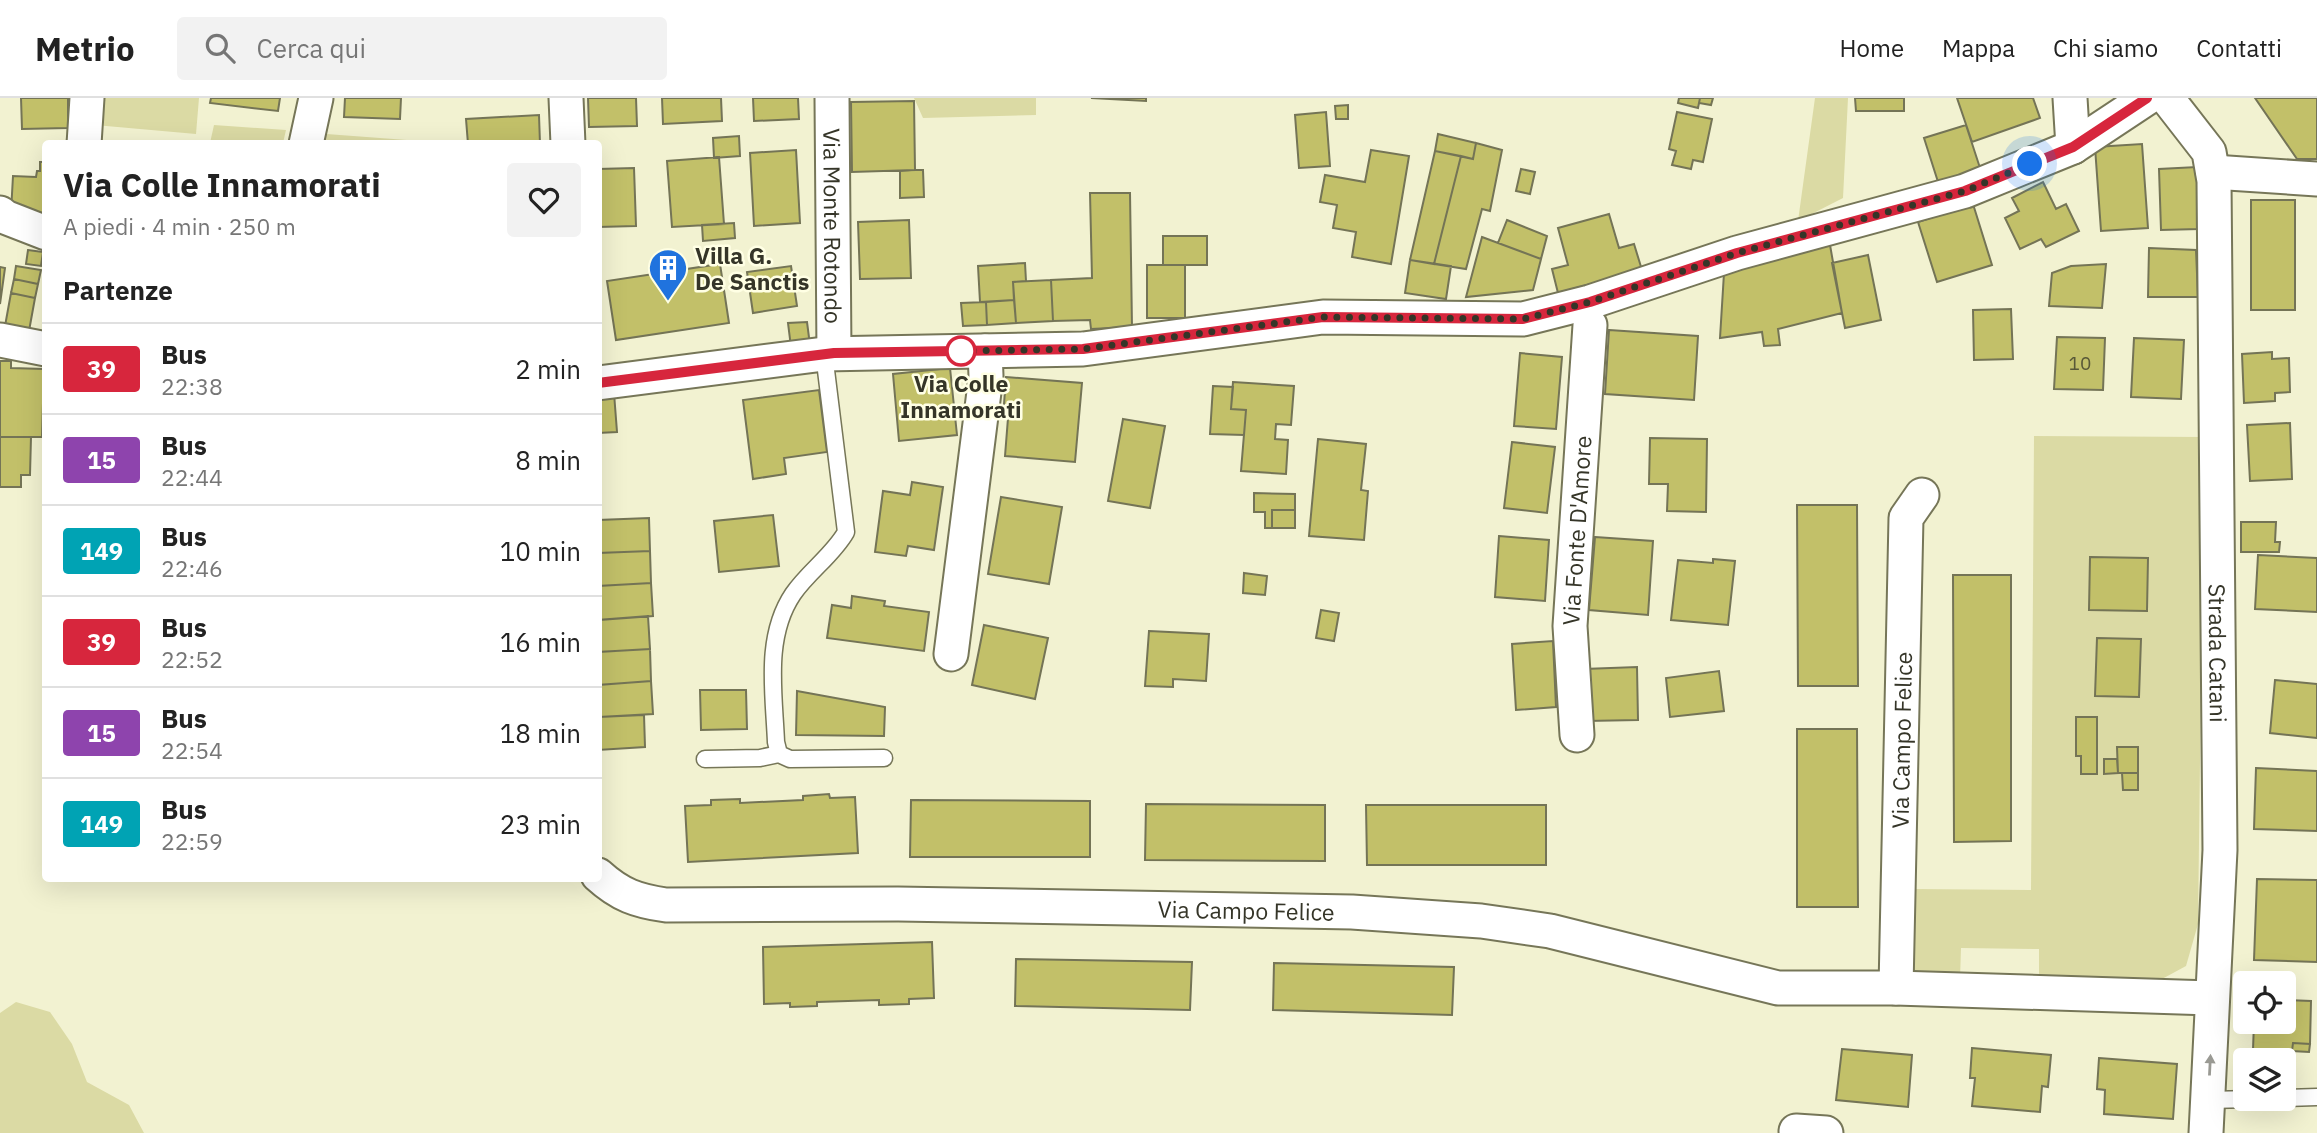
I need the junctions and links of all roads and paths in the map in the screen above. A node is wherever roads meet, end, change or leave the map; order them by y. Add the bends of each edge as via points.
1 (88, 98) edge
2 (316, 98) edge
3 (566, 98) edge
4 (832, 98) edge
5 (2070, 98) edge
6 (2147, 98) edge
7 (2167, 98) edge
8 (84, 140) edge
9 (307, 140) edge
10 (568, 140) edge
11 (2073, 147) junction
12 (2213, 173) junction
13 (2317, 179) edge
14 (0, 213) edge
15 (42, 231) edge
16 (1682, 272) junction
17 (1523, 319) junction
18 (1590, 325) junction
19 (0, 340) edge
20 (42, 347) edge
21 (985, 351) junction
22 (829, 354) junction
23 (602, 375) edge
24 (1922, 495) dead end
25 (951, 654) dead end
26 (1577, 735) dead end
27 (779, 754) junction
28 (884, 758) dead end
29 (705, 759) dead end
30 (602, 879) edge
31 (1896, 988) junction
32 (2211, 998) junction
33 (2317, 1097) edge
34 (2296, 1098) edge
35 (2233, 1099) edge
36 (2208, 1100) junction
37 (2206, 1133) edge

1 - 8 street
2 - 9 street
3 - 10 street
4 - 22 street, Via Monte Rotondo
5 - 11 street
6 - 11 street
7 - 12 street, Strada Catani via 2209,152
11 - 16 street via 1965,191
12 - 13 street
12 - 32 street, Strada Catani via 2220,849
14 - 15 street
16 - 17 street
16 - 18 street via 1678,286
17 - 18 street
17 - 21 street via 1323,317 1083,349
18 - 26 street, Via Fonte D'Amore via 1570,626
19 - 20 street
21 - 22 street
21 - 25 street via 986,376
22 - 23 street
22 - 27 lane via 846,532 793,594 776,631 773,667
24 - 31 street, Via Campo Felice via 1906,518
27 - 28 lane via 790,759
27 - 29 lane
30 - 31 street, Via Campo Felice via 616,891 666,905 1135,907 1352,912 1481,921 1550,931 1778,988
31 - 32 street, Via Campo Felice
36 -> 32 street, Strada Catani
33 - 34 lane
35 - 36 lane
36 - 37 street, Strada Catani

